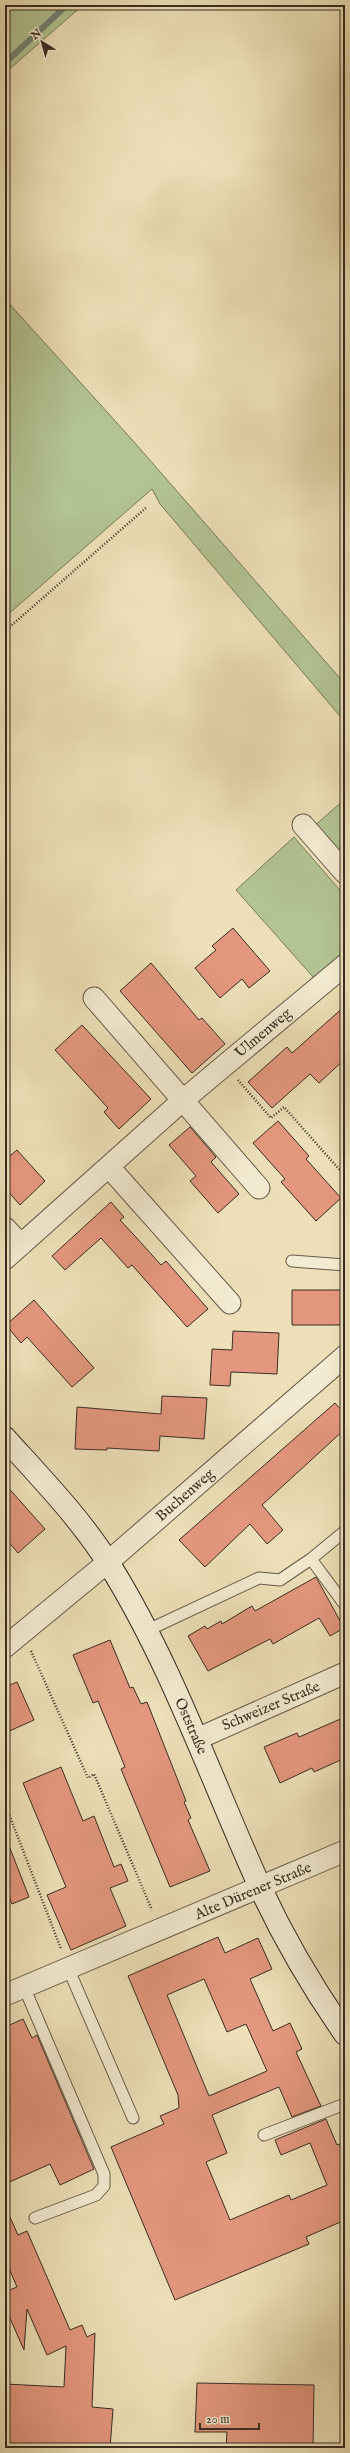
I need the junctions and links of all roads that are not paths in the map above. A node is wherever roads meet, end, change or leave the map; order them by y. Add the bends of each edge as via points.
1 (303, 825) dead end
2 (345, 873) edge
3 (345, 965) edge
4 (94, 998) dead end
5 (182, 1101) junction
6 (109, 1167) junction
7 (259, 1188) dead end
8 (5, 1228) edge
9 (20, 1245) junction
10 (5, 1259) edge
11 (292, 1261) dead end
12 (345, 1265) edge
13 (230, 1303) dead end
14 (345, 1356) edge
15 (5, 1438) edge
16 (345, 1531) edge
17 (311, 1559) junction
18 (108, 1562) junction
19 (345, 1604) edge
20 (146, 1631) junction
21 (5, 1647) edge
22 (345, 1673) edge
23 (197, 1739) junction
24 (345, 1852) edge
25 (261, 1888) junction
26 (68, 1968) junction
27 (24, 1987) junction
28 (5, 1995) edge
29 (345, 2034) edge
30 (345, 2104) edge
31 (133, 2118) dead end
32 (264, 2135) dead end
33 (35, 2218) dead end

1 - 2 street
3 - 5 street, Ulmenweg
4 - 5 street
5 - 6 street, Ulmenweg
5 - 7 street
6 - 9 street, Ulmenweg
6 - 13 street
8 - 9 street
9 - 10 street, Ulmenweg
11 - 12 lane
14 - 18 street, Buchenweg
15 - 18 main road, Oststraße via 86,1530
16 - 17 lane
17 - 19 lane
17 - 20 lane via 280,1580 259,1578
18 - 20 main road, Oststraße
18 - 21 street, Buchenweg
20 - 23 main road, Oststraße
22 - 23 street, Schweizer Straße
23 - 25 main road, Oststraße
24 - 25 street, Alte Dürener Straße
25 - 26 street, Alte Dürener Straße
25 - 29 main road, Oststraße via 319,1996
26 - 27 street, Alte Dürener Straße
26 - 31 lane
27 - 28 street, Alte Dürener Straße
27 - 33 lane via 104,2174 104,2186 96,2195
30 - 32 lane

